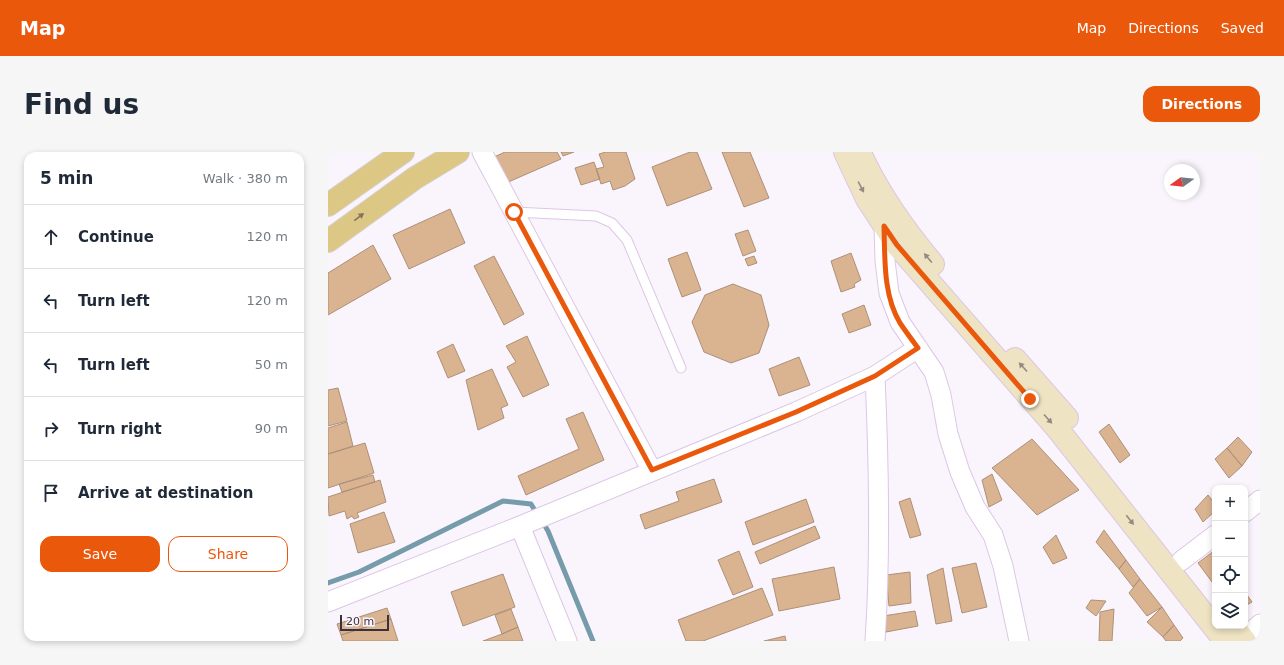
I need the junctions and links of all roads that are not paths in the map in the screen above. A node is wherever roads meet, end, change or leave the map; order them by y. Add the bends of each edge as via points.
1 (404, 152) edge
2 (458, 152) edge
3 (482, 152) edge
4 (845, 152) edge
5 (860, 152) edge
6 (328, 205) edge
7 (514, 212) junction
8 (884, 226) junction
9 (328, 241) edge
10 (918, 348) junction
11 (681, 368) dead end
12 (875, 376) junction
13 (652, 470) junction
14 (1260, 500) edge
15 (1248, 510) edge
16 (528, 523) junction
17 (1212, 537) edge
18 (1181, 561) junction
19 (1212, 600) edge
20 (328, 602) edge
21 (1260, 624) edge
22 (1236, 637) edge
23 (567, 641) edge
24 (875, 641) edge
25 (1019, 641) edge

1 - 6 main road
9 -> 2 main road via 415,178
3 - 7 street
4 -> 8 main road via 867,199
18 -> 5 main road via 1086,440 910,236
7 - 11 lane via 596,216 612,223 626,240
7 - 13 street
8 - 10 street via 889,293 900,322
8 -> 22 main road via 897,245
10 - 12 street
10 - 25 street via 934,372 948,434 960,472 975,507 995,541
12 - 13 street via 796,412
12 - 24 street via 880,510 879,589
13 - 16 street
14 - 15 street
16 - 20 street
16 - 23 street
17 - 18 street
18 - 19 main road
21 - 22 street

